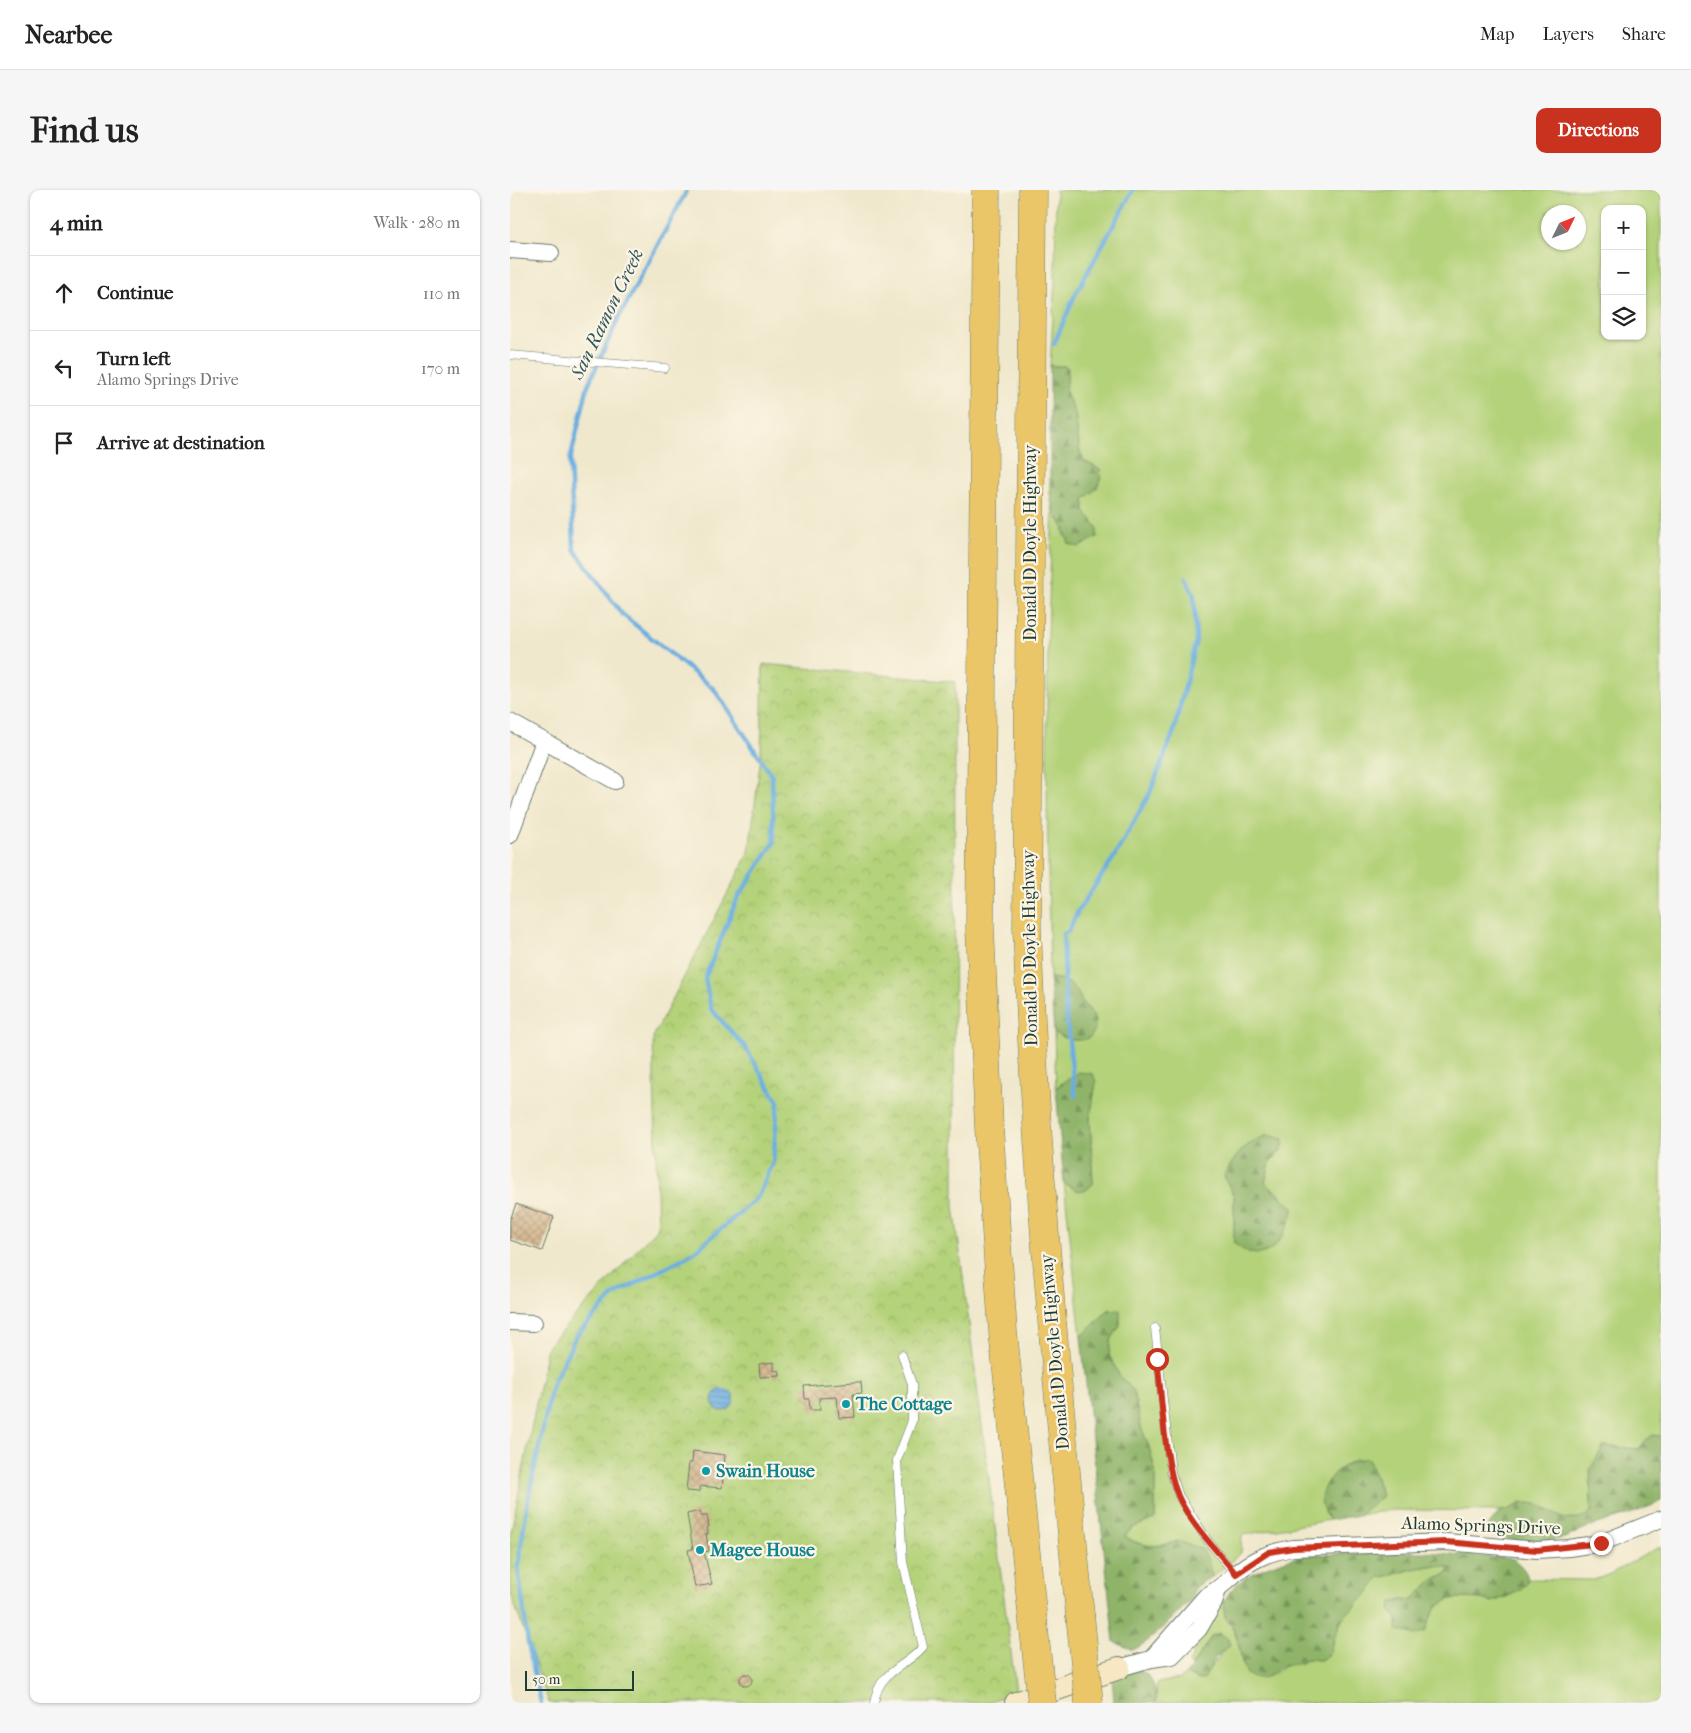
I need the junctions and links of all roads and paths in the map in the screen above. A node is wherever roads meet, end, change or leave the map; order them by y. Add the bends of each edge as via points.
1 (986, 190) edge
2 (1033, 190) edge
3 (510, 250) edge
4 (551, 253) dead end
5 (510, 355) edge
6 (665, 368) dead end
7 (510, 722) edge
8 (544, 741) junction
9 (614, 781) dead end
10 (510, 835) edge
11 (510, 1322) edge
12 (534, 1324) dead end
13 (1155, 1328) dead end
14 (902, 1355) dead end
15 (1661, 1519) edge
16 (1236, 1574) junction
17 (1119, 1668) joint
18 (874, 1703) edge
19 (1016, 1703) edge
20 (1042, 1703) edge
21 (1090, 1703) edge

1 - 20 highway, bridge via 981,968 1003,1332
2 - 21 highway, Donald D Doyle Highway, bridge via 1027,917 1030,1013 1052,1328
3 - 4 street
5 - 6 lane
7 - 8 street
8 - 9 street
8 - 10 street
11 - 12 street
13 - 16 lane via 1171,1472 1178,1496 1208,1541
14 - 18 lane via 912,1384 912,1421 897,1460 903,1562 923,1647 885,1678
15 - 16 street, Alamo Springs Drive via 1601,1543 1569,1548 1537,1550 1446,1542 1293,1548 1269,1552
16 - 17 street, Alamo Springs Drive via 1218,1590 1199,1629 1172,1656
17 - 19 street

